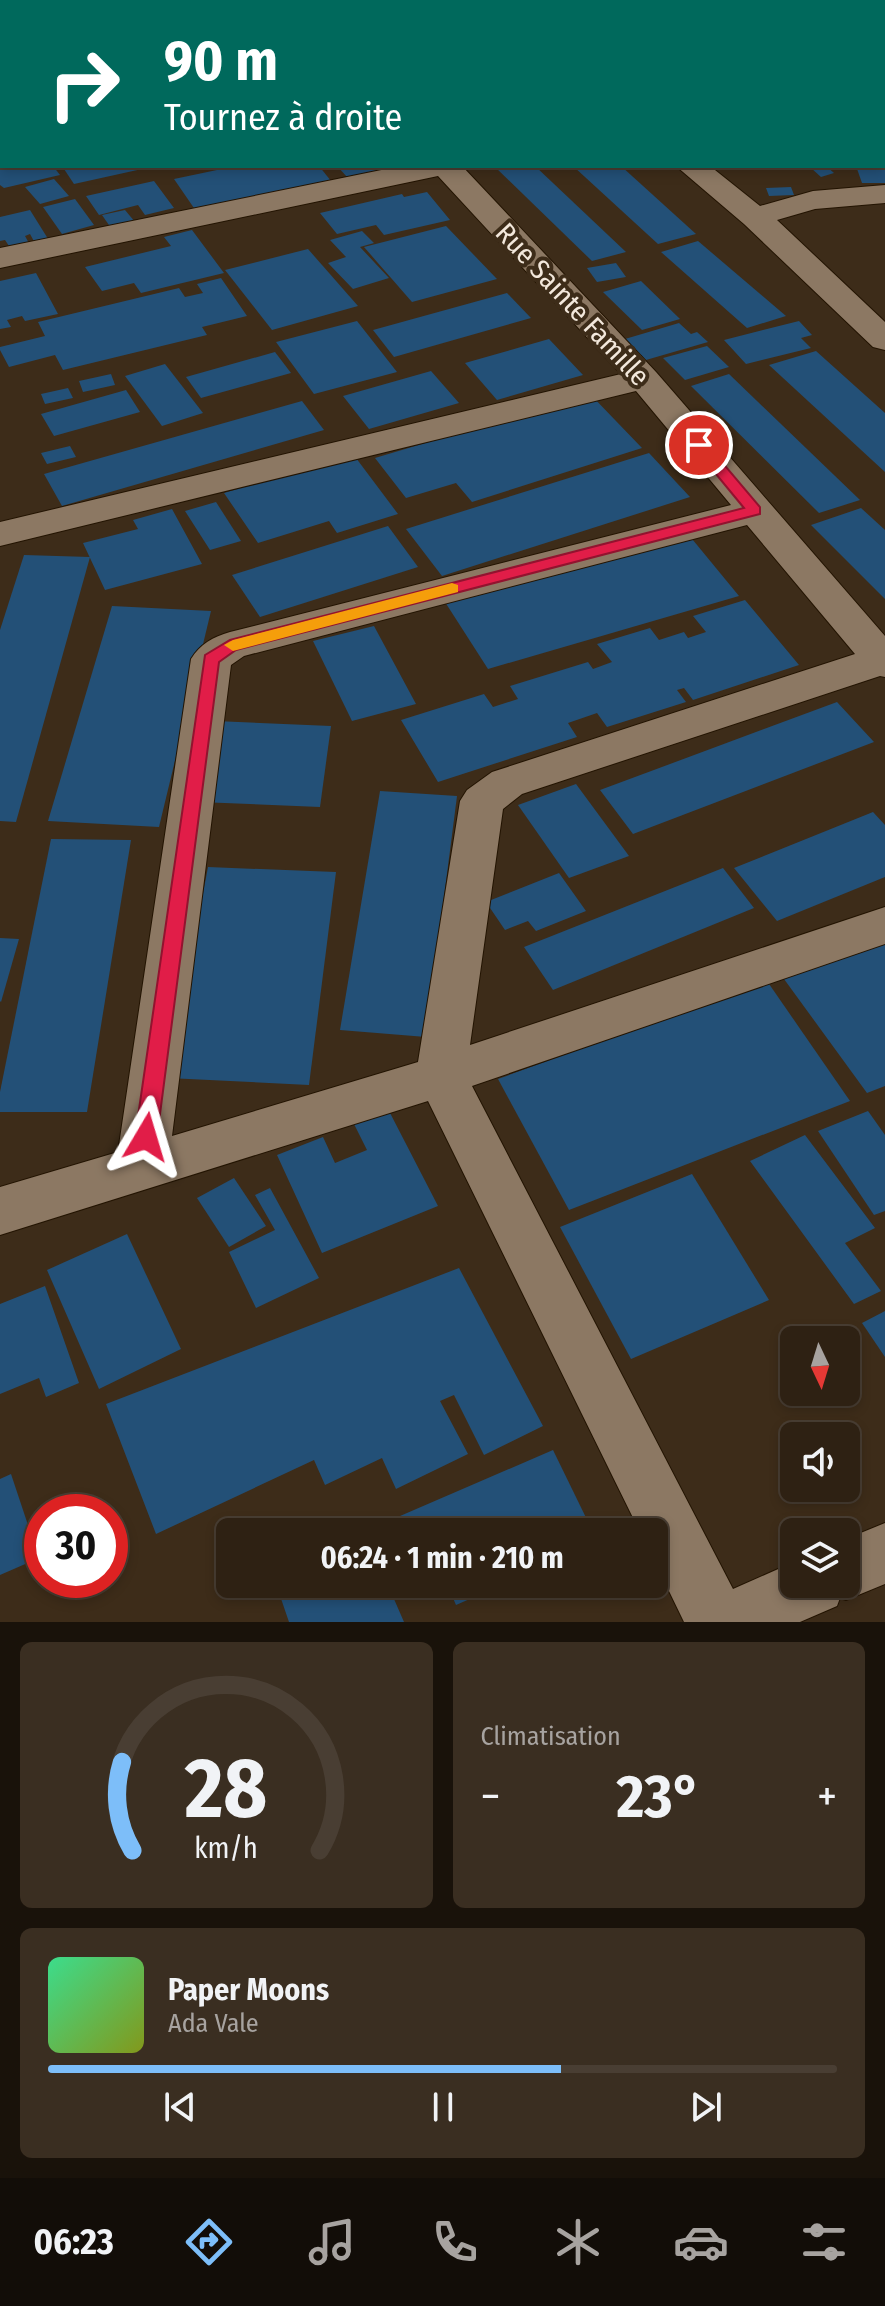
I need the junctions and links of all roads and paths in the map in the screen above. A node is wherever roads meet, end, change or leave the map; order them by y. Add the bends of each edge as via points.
1 (434, 168) edge
2 (446, 168) edge
3 (694, 168) edge
4 (885, 194) edge
5 (755, 217) junction
6 (0, 258) edge
7 (885, 340) edge
8 (644, 379) junction
9 (755, 511) junction
10 (0, 534) edge
11 (884, 661) edge
12 (885, 925) edge
13 (441, 1076) junction
14 (142, 1167) junction
15 (0, 1211) edge
16 (885, 1553) edge
17 (860, 1564) edge
18 (784, 1598) edge
19 (717, 1622) edge
20 (730, 1622) edge

1 - 6 street
2 - 8 street, Rue Sainte Famille
3 - 5 street
4 - 5 street via 813,200
5 - 7 street
8 - 9 street, Rue Sainte Famille
8 - 10 street
9 - 11 street, Rue Sainte Famille
9 - 14 street via 230,646 211,659
11 - 13 street via 507,783 482,801
12 - 13 street
13 - 14 street
13 - 19 street
14 - 15 street
16 - 17 street
18 - 20 street

